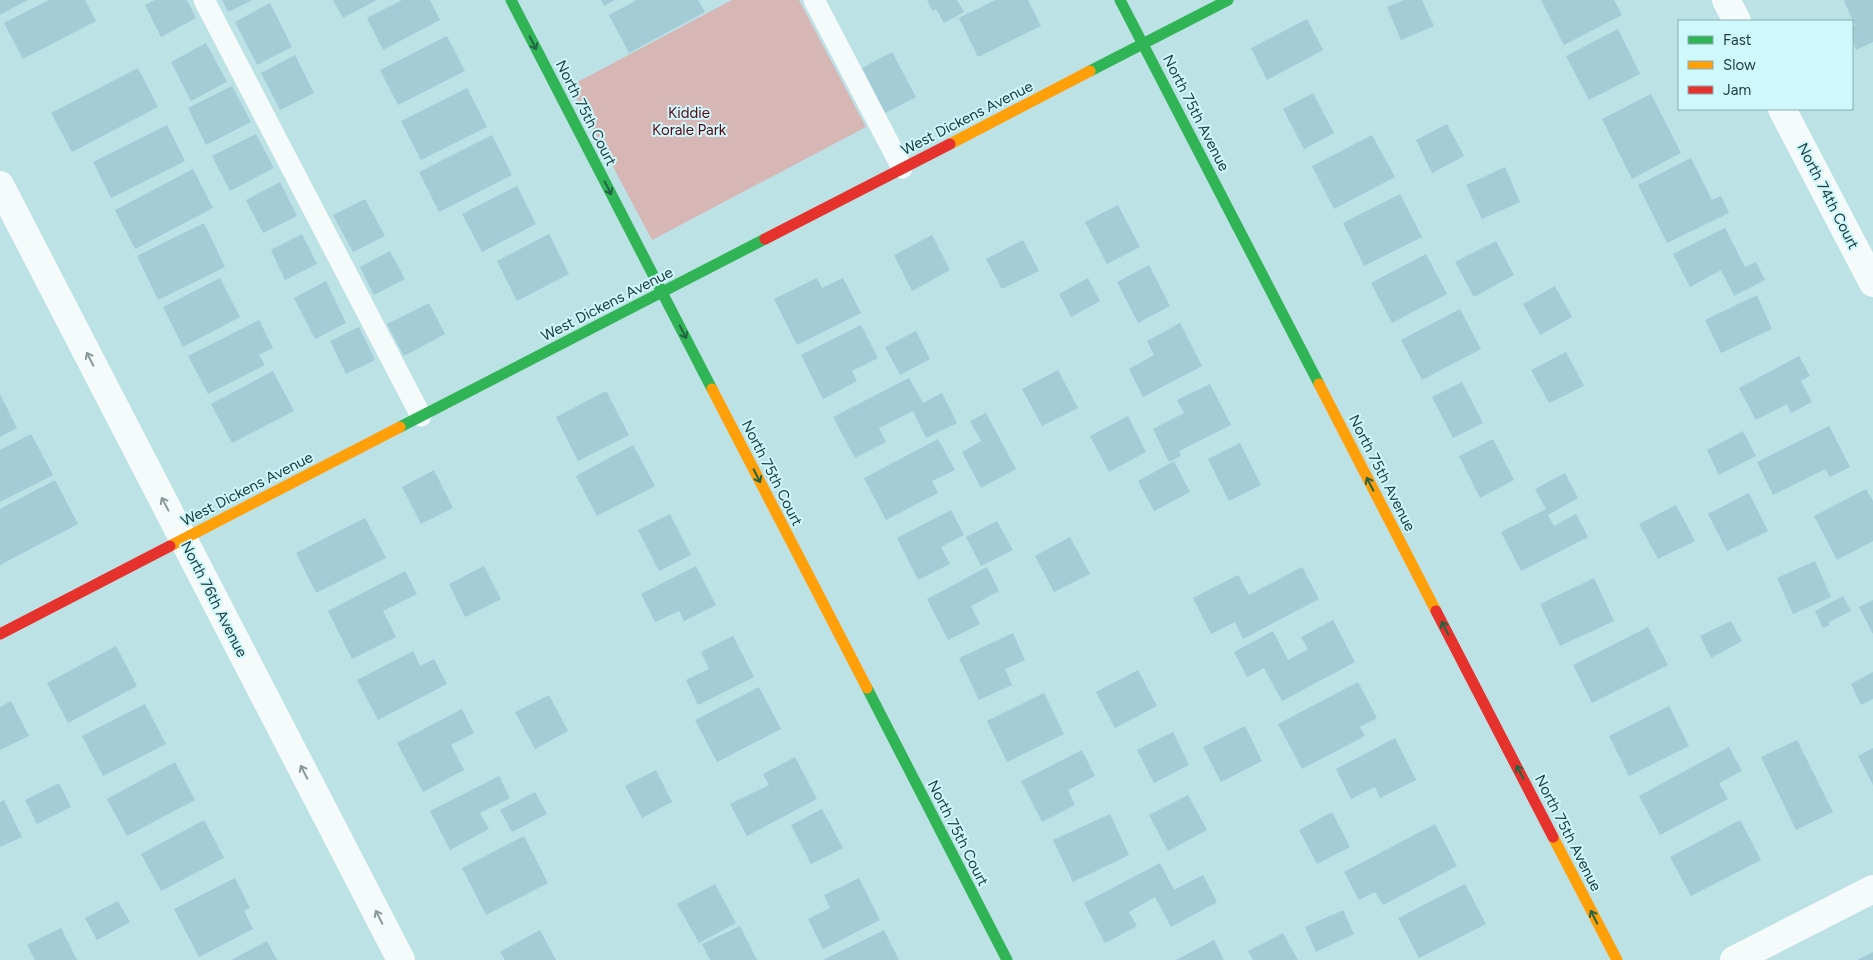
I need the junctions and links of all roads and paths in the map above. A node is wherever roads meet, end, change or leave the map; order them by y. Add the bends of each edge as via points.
1 (204, 0) edge
2 (511, 0) edge
3 (814, 0) edge
4 (1120, 0) edge
5 (1228, 0) edge
6 (1726, 0) edge
7 (1736, 20) edge
8 (1143, 44) junction
9 (1783, 110) edge
10 (902, 168) junction
11 (0, 185) edge
12 (1873, 283) edge
13 (662, 292) junction
14 (421, 416) junction
15 (183, 539) junction
16 (0, 634) edge
17 (1873, 889) edge
18 (401, 960) edge
19 (1007, 960) edge
20 (1617, 960) edge
21 (1734, 960) edge

1 - 14 lane
2 -> 13 street, North 75th Court
3 - 10 lane
4 - 8 street, North 75th Avenue
5 - 8 street, West Dickens Avenue
6 - 7 street
8 - 10 street, West Dickens Avenue
20 -> 8 street, North 75th Avenue
9 - 12 street, North 74th Court
10 - 13 street, West Dickens Avenue
15 -> 11 street, North 76th Avenue
13 - 14 street, West Dickens Avenue
13 -> 19 street, North 75th Court
14 - 15 street, West Dickens Avenue
15 - 16 street, West Dickens Avenue
18 -> 15 street, North 76th Avenue
17 - 21 street

